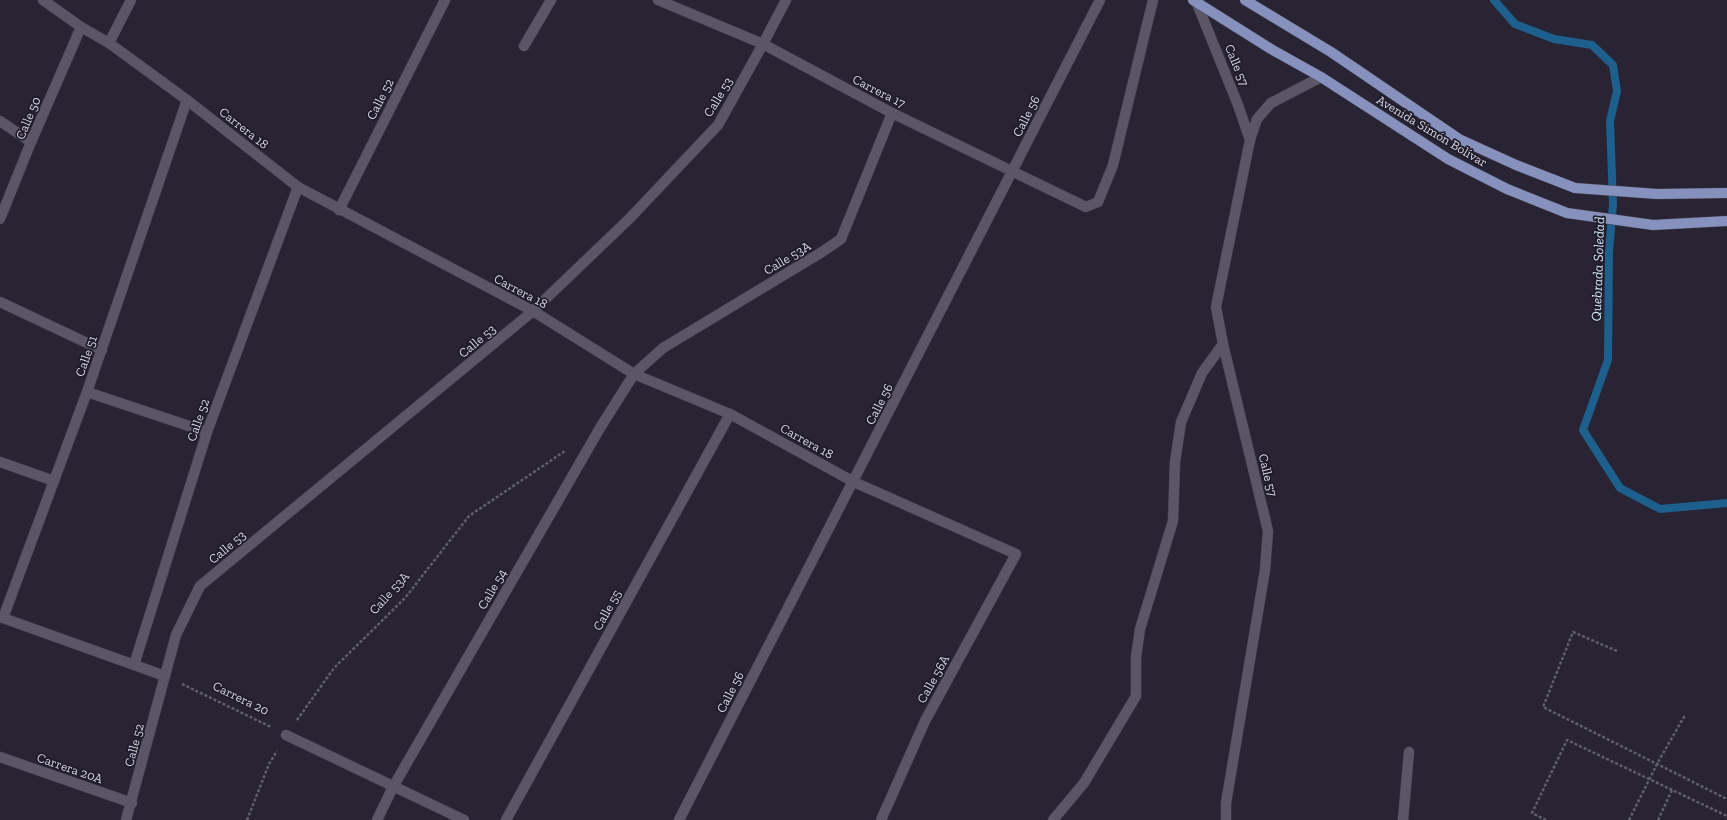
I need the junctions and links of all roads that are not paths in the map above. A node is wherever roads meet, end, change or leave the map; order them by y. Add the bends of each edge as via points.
1 (43, 0) edge
2 (131, 0) edge
3 (445, 0) edge
4 (551, 0) edge
5 (658, 0) edge
6 (786, 0) edge
7 (1100, 0) edge
8 (1153, 0) edge
9 (1246, 0) edge
10 (1194, 1) edge
11 (81, 28) junction
12 (109, 43) junction
13 (763, 44) junction
14 (524, 46) dead end
15 (1321, 77) junction
16 (187, 100) junction
17 (892, 113) junction
18 (0, 121) edge
19 (1250, 140) junction
20 (31, 142) junction
21 (1012, 171) junction
22 (298, 187) junction
23 (1727, 193) edge
24 (339, 210) junction
25 (0, 219) edge
26 (1727, 221) edge
27 (0, 302) edge
28 (533, 311) junction
29 (1223, 344) junction
30 (102, 350) junction
31 (634, 374) junction
32 (87, 392) junction
33 (730, 414) junction
34 (207, 432) junction
35 (0, 462) edge
36 (54, 481) junction
37 (854, 482) junction
38 (1016, 554) joint
39 (1, 618) edge
40 (134, 665) junction
41 (165, 676) junction
42 (286, 735) road end
43 (1409, 752) dead end
44 (0, 757) edge
45 (393, 787) junction
46 (132, 803) junction
47 (126, 820) edge
48 (377, 820) edge
49 (464, 820) edge
50 (506, 820) edge
51 (679, 820) edge
52 (881, 820) edge
53 (1053, 820) edge
54 (1226, 820) edge
55 (1403, 820) edge

1 - 11 street, Carrera 18
2 - 12 street
3 - 24 street, Calle 52
4 - 14 street
5 - 13 street, Carrera 17
6 - 13 street, Calle 53
7 - 21 street, Calle 56
8 - 21 street, Carrera 17 via 1113,165 1098,202 1086,207
9 - 23 main road, Avenida Simón Bolívar via 1331,52 1459,139 1516,165 1575,188 1657,194
10 - 15 main road, Avenida Simón Bolívar
10 - 19 street, Calle 57 via 1238,104
11 - 12 street, Carrera 18
11 - 20 street, Calle 50
12 - 16 street, Carrera 18
13 - 17 street, Carrera 17
13 - 28 street, Calle 53 via 718,125 630,218
15 - 19 street, Calle 57 via 1271,102 1257,119
15 - 26 main road, Avenida Simón Bolívar via 1448,158 1507,189 1567,213 1653,225
16 - 22 street, Carrera 18
16 - 30 street, Calle 51
17 - 21 street, Carrera 17
17 - 31 street, Calle 53A via 841,239 663,348
18 - 20 street
19 - 29 street, Calle 57 via 1216,307
20 - 25 street, Calle 50
21 - 37 street, Calle 56
22 - 24 street, Carrera 18
22 - 34 street, Calle 52
24 - 28 street, Carrera 18
27 - 30 street
28 - 31 street, Carrera 18
28 - 41 street, Calle 53 via 200,586 176,634
29 - 53 street via 1202,373 1181,422 1175,462 1173,521 1140,629 1136,657 1136,696 1084,783
29 - 54 street, Calle 57 via 1268,531 1226,803
30 - 32 street, Calle 51
31 - 33 street, Carrera 18
31 - 45 street, Calle 54 via 600,428
32 - 34 street
32 - 36 street, Calle 51
33 - 37 street, Carrera 18
33 - 50 street, Calle 55
34 - 40 street, Calle 52
35 - 36 street
36 - 39 street, Calle 51
37 - 38 street, Carrera 18
37 - 51 street, Calle 56
38 - 52 street, Calle 56A via 925,721
39 - 40 street
40 - 41 street
41 - 46 street, Calle 52
42 - 45 street
43 - 55 street
44 - 46 street, Carrera 20A
45 - 48 street, Calle 54
45 - 49 street
46 - 47 street, Calle 52

